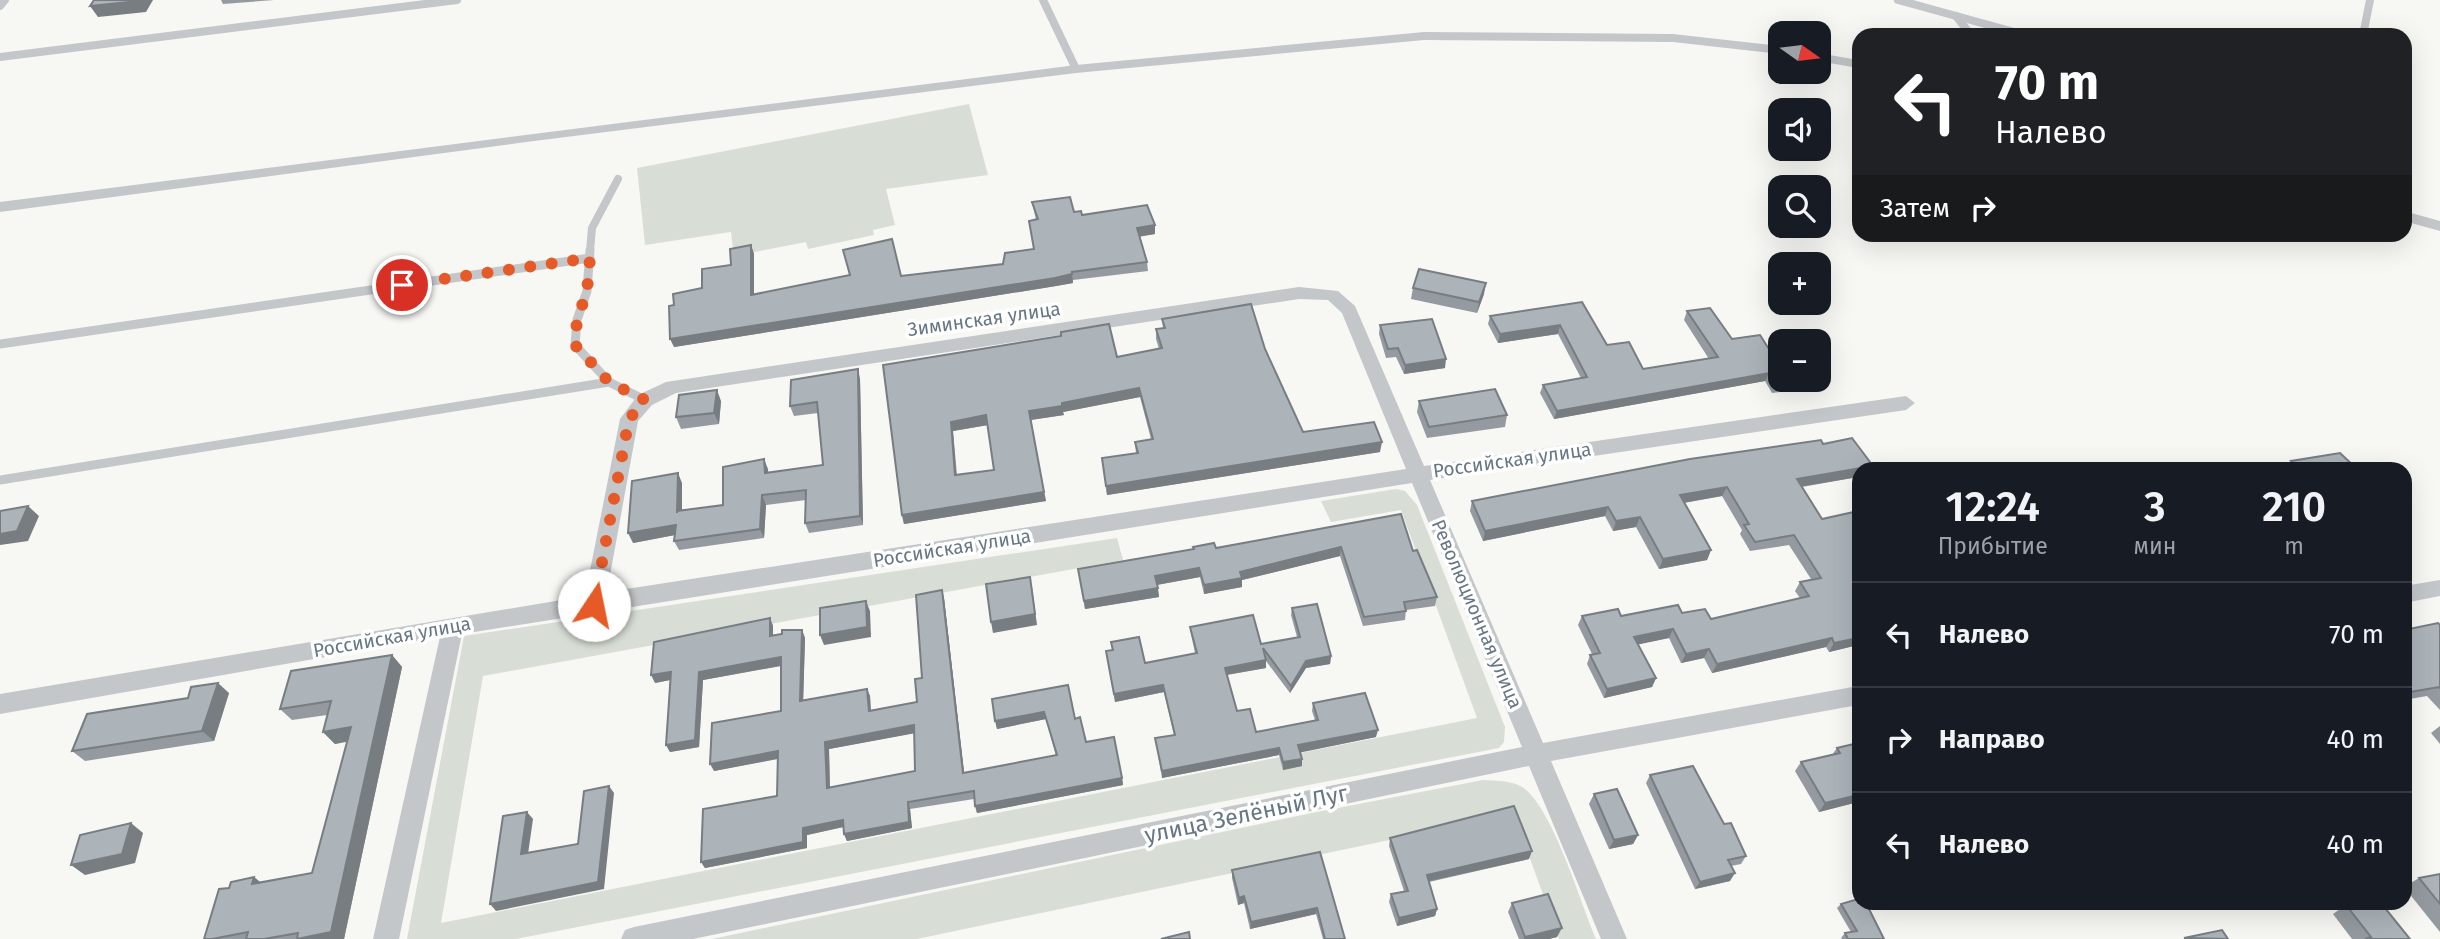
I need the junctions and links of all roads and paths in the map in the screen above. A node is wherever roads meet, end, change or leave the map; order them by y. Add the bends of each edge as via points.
1 (5, 0) edge
2 (377, 0) edge
3 (457, 0) edge
4 (1043, 0) edge
5 (1898, 0) edge
6 (2370, 0) edge
7 (1926, 4) edge
8 (0, 6) edge
9 (373, 10) junction
10 (1956, 16) junction
11 (1965, 28) edge
12 (2000, 28) edge
13 (2364, 28) edge
14 (1768, 49) edge
15 (0, 57) edge
16 (1831, 59) edge
17 (1852, 63) edge
18 (1076, 69) junction
19 (618, 179) dead end
20 (0, 207) edge
21 (2412, 218) edge
22 (2440, 226) edge
23 (590, 258) junction
24 (1332, 295) joint
25 (0, 344) edge
26 (609, 382) junction
27 (645, 400) junction
28 (1906, 403) dead end
29 (1417, 473) junction
30 (0, 480) edge
31 (2440, 588) edge
32 (2412, 593) edge
33 (594, 605) junction
34 (453, 626) junction
35 (1852, 696) edge
36 (0, 705) edge
37 (1536, 754) junction
38 (386, 939) edge
39 (634, 939) edge
40 (1614, 939) edge

1 - 8 lane
2 - 9 lane
3 - 9 lane
4 - 18 lane
5 - 7 lane
6 - 13 lane
7 - 10 lane
9 - 15 lane
10 - 11 lane
10 - 12 lane
14 - 18 street via 1674,38 1424,37
16 - 17 street
18 - 20 street
19 - 23 lane via 592,228
21 - 22 street
23 - 25 lane
23 - 26 lane via 575,345
24 - 27 street, Зиминская улица via 1299,293 672,387
24 - 29 street, Революционная улица via 1349,310
26 - 27 lane
26 - 30 lane
27 - 33 street via 629,419
28 - 29 street, Российская улица
29 - 33 street, Российская улица
29 - 37 street, Революционная улица
31 - 32 street
33 - 34 street, Российская улица
34 - 36 street, Российская улица
34 - 38 street
35 - 37 street, улица Зелёный Луг
37 - 39 street, улица Зелёный Луг
37 - 40 street, Революционная улица

